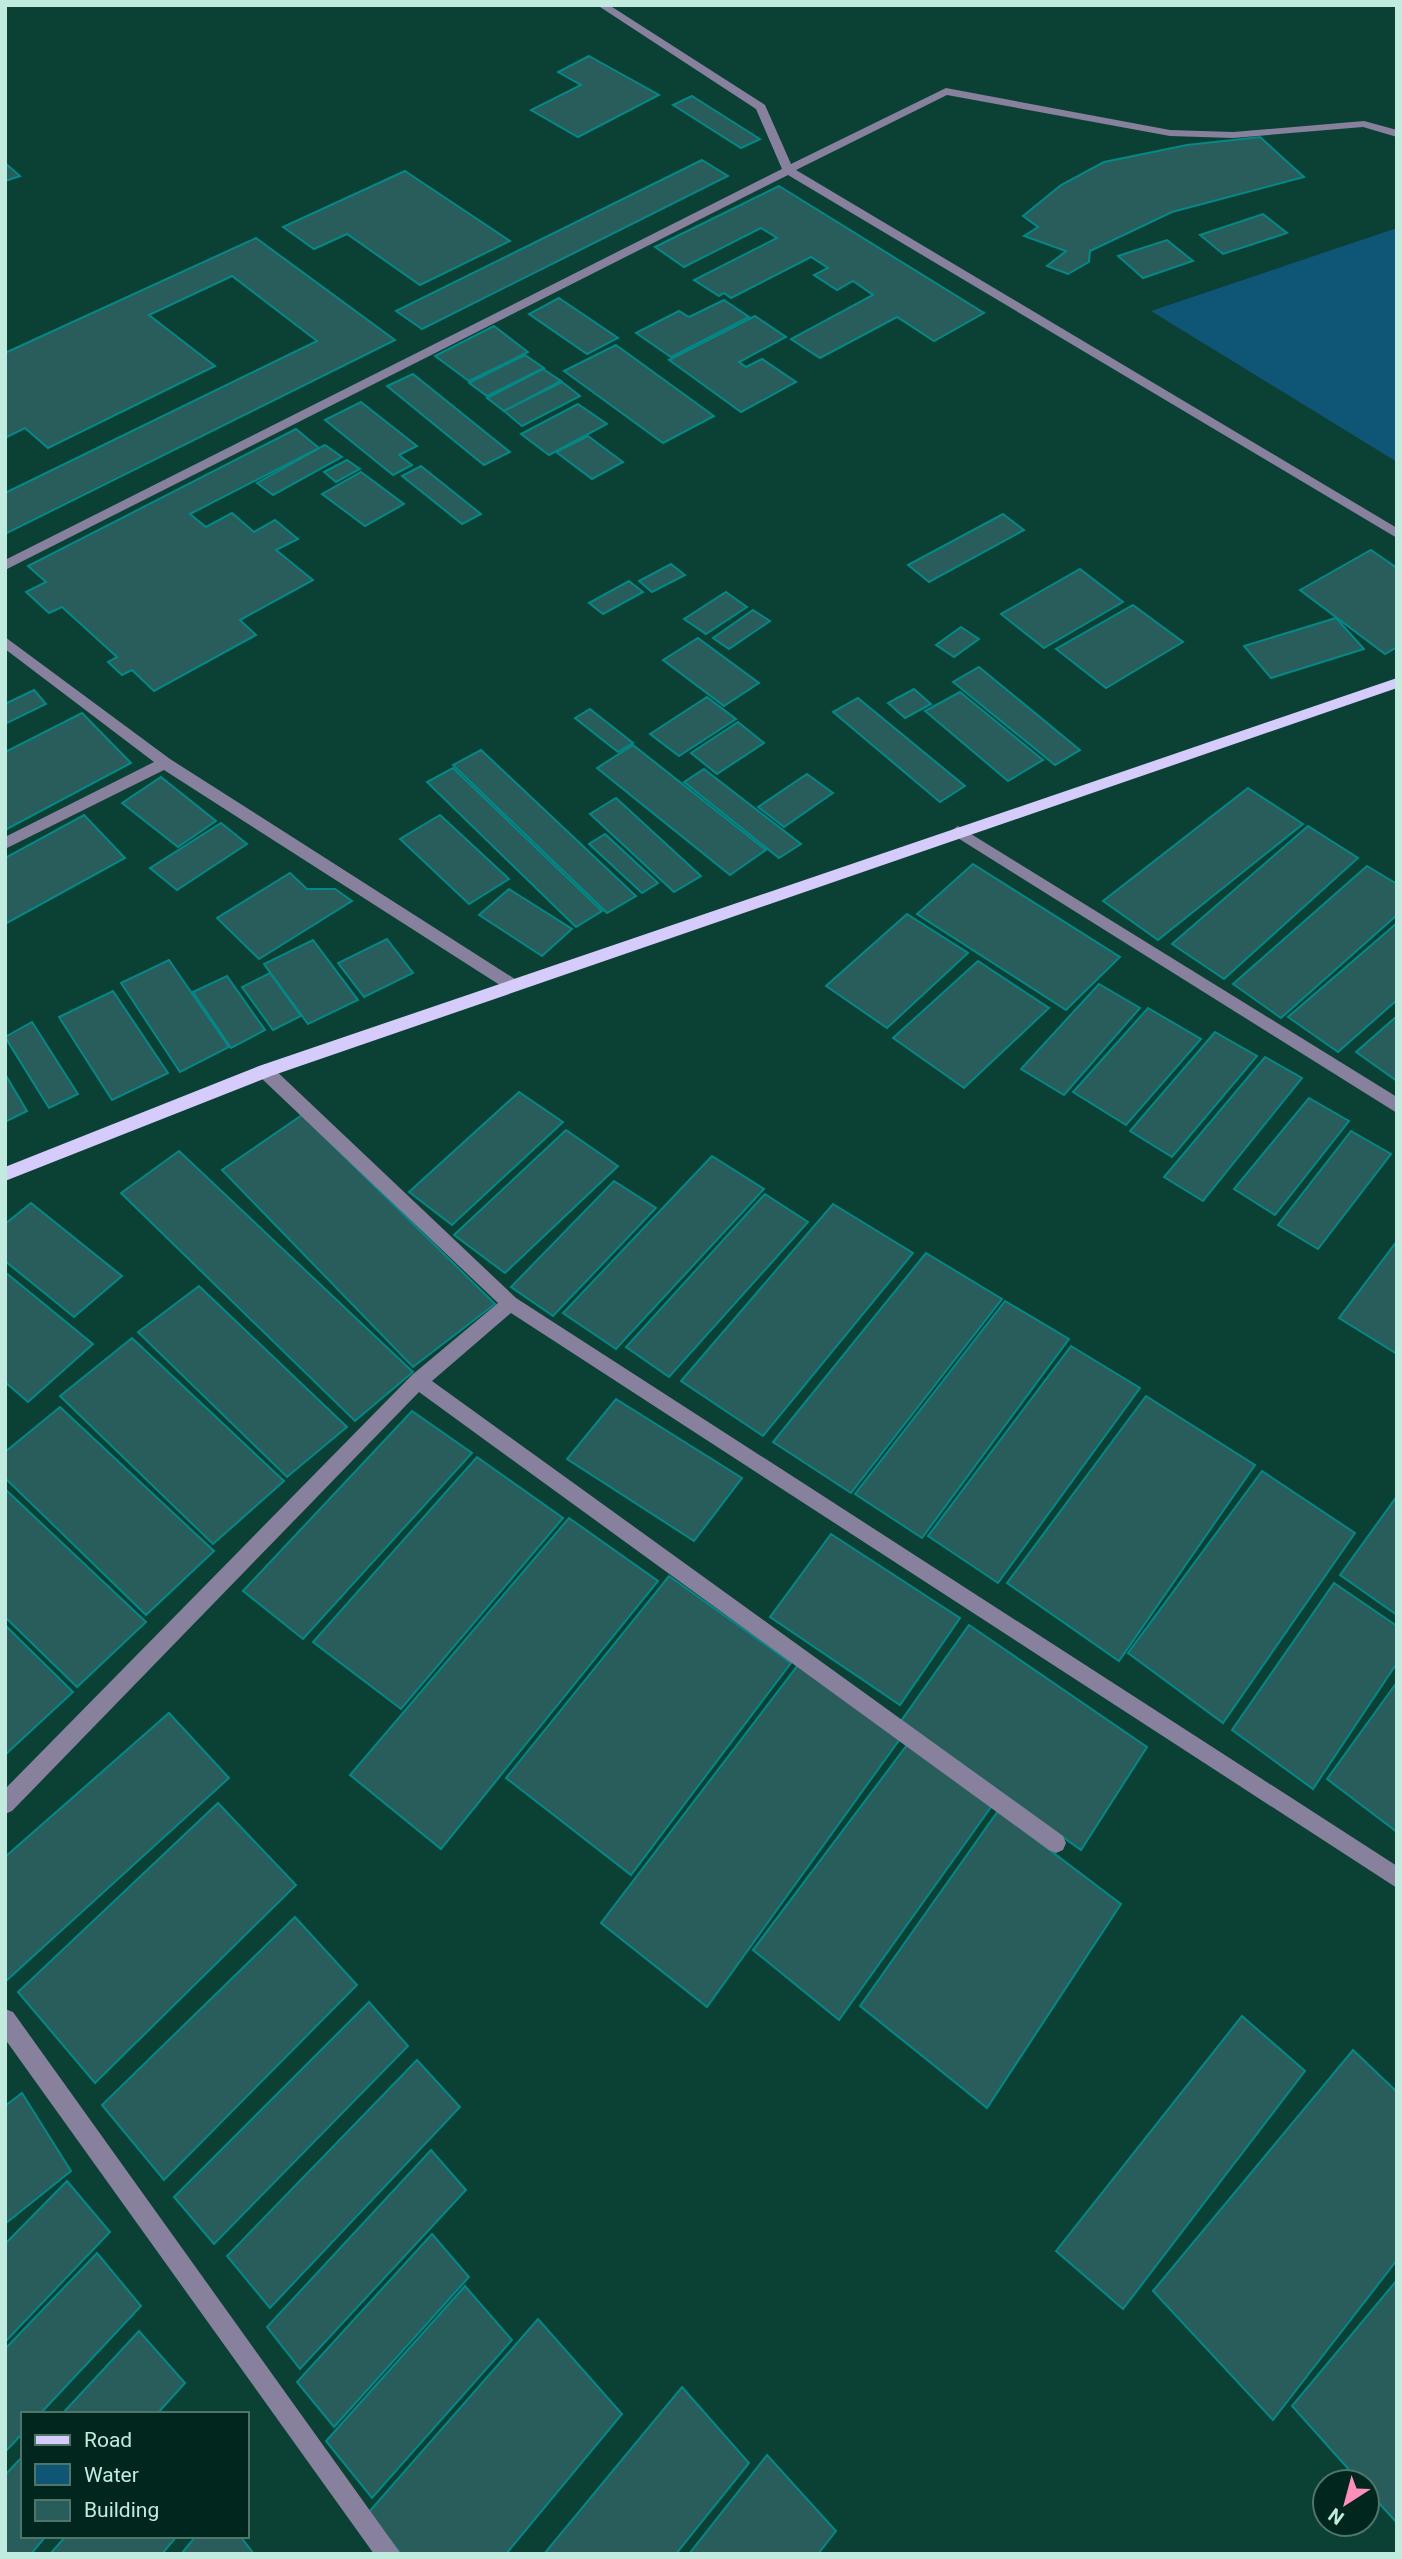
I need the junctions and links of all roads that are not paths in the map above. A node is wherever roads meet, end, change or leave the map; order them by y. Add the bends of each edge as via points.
1 (602, 5) edge
2 (1397, 134) edge
3 (788, 170) junction
4 (1397, 534) edge
5 (5, 566) edge
6 (5, 642) edge
7 (1397, 682) edge
8 (165, 763) junction
9 (958, 831) junction
10 (5, 844) edge
11 (512, 985) junction
12 (265, 1071) junction
13 (1397, 1106) edge
14 (5, 1174) edge
15 (510, 1303) junction
16 (418, 1381) junction
17 (5, 1804) edge
18 (1056, 1843) dead end
19 (1397, 1878) edge
20 (5, 2020) edge
21 (389, 2554) edge

1 - 3 street via 761,107
2 - 3 street via 1364,124 1233,135 1170,133 946,91
3 - 4 street
3 - 5 street
6 - 8 street
7 - 9 main road
8 - 10 street
8 - 11 street
9 - 11 main road
9 - 13 street
11 - 12 main road
12 - 14 main road
12 - 15 street
15 - 16 street
15 - 19 street
16 - 17 street
16 - 18 street
20 - 21 street

